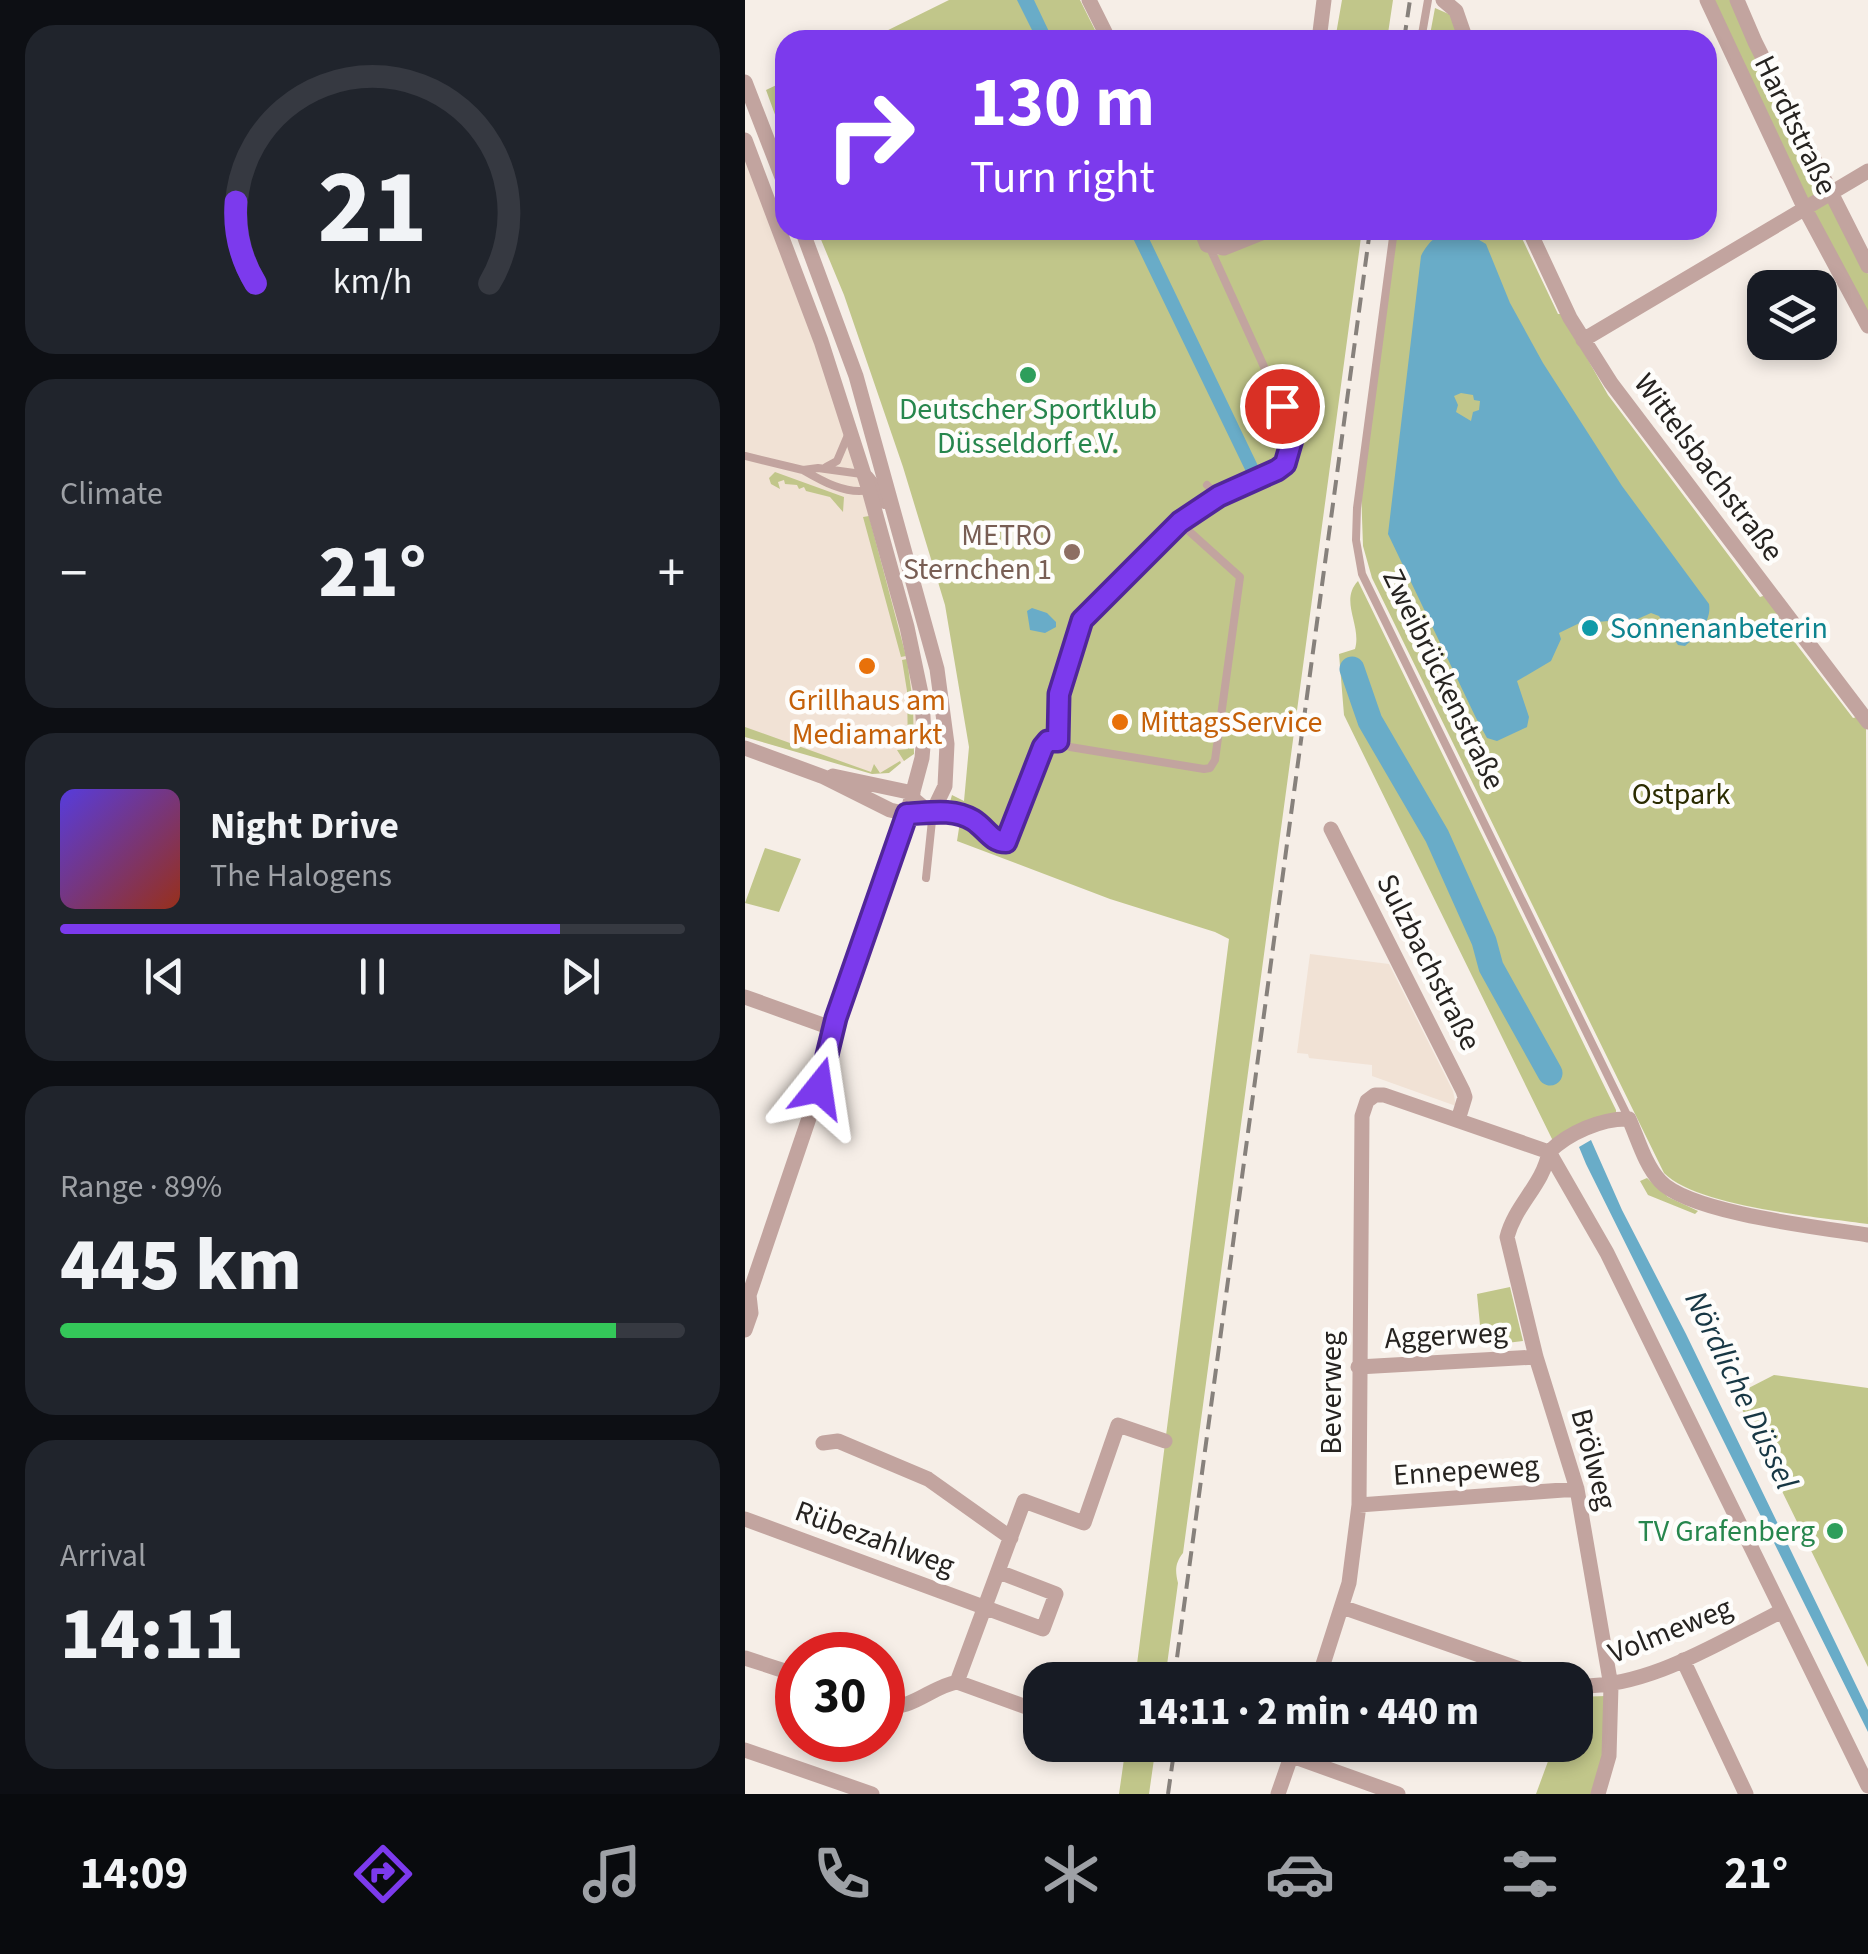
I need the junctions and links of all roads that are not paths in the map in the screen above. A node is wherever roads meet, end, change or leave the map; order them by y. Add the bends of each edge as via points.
1 (1089, 0) edge
2 (1324, 0) edge
3 (1429, 0) edge
4 (1443, 0) edge
5 (1707, 0) edge
6 (1737, 0) edge
7 (1104, 30) edge
8 (1320, 30) edge
9 (1423, 30) edge
10 (1462, 30) edge
11 (745, 82) edge
12 (745, 140) edge
13 (775, 159) edge
14 (1868, 171) edge
15 (1832, 193) junction
16 (1805, 207) junction
17 (775, 219) edge
18 (783, 240) edge
19 (807, 240) edge
20 (1205, 240) edge
21 (1209, 240) edge
22 (1244, 240) edge
23 (1393, 240) edge
24 (1534, 240) edge
25 (1868, 266) edge
26 (1868, 326) edge
27 (1583, 340) junction
28 (850, 431) junction
29 (745, 456) edge
30 (818, 468) junction
31 (803, 470) junction
32 (874, 482) junction
33 (1207, 484) dead end
34 (1219, 496) junction
35 (1180, 522) junction
36 (1868, 722) edge
37 (1058, 741) junction
38 (745, 748) edge
39 (824, 776) junction
40 (913, 793) junction
41 (933, 811) junction
42 (907, 814) junction
43 (1331, 830) dead end
44 (926, 878) dead end
45 (745, 997) edge
46 (834, 1029) junction
47 (1458, 1120) junction
48 (1629, 1120) junction
49 (1549, 1152) junction
50 (1868, 1235) edge
51 (747, 1297) edge
52 (745, 1330) edge
53 (1536, 1357) junction
54 (1359, 1367) junction
55 (1165, 1441) dead end
56 (823, 1442) dead end
57 (1577, 1489) junction
58 (1359, 1505) junction
59 (745, 1519) edge
60 (1011, 1538) junction
61 (999, 1572) junction
62 (986, 1608) junction
63 (1342, 1608) junction
64 (1782, 1611) junction
65 (745, 1658) edge
66 (1683, 1660) junction
67 (1323, 1662) edge
68 (1499, 1662) edge
69 (775, 1667) edge
70 (957, 1682) junction
71 (1593, 1686) edge
72 (1611, 1686) junction
73 (905, 1706) edge
74 (1023, 1706) edge
75 (745, 1750) edge
76 (1289, 1762) edge
77 (1320, 1762) edge
78 (1868, 1786) edge
79 (872, 1794) edge
80 (1278, 1794) edge
81 (1398, 1794) edge
82 (1598, 1794) edge
83 (1746, 1794) edge

1 - 7 street
2 - 8 street
3 - 9 lane
4 - 10 street
5 - 16 street, Hardtstraße
6 - 15 street, Hardtstraße
11 - 13 street
12 - 17 street
14 - 15 street
15 - 16 street
15 - 25 street, Hardtstraße
16 - 26 street, Hardtstraße
16 - 27 street
18 - 28 street
19 - 32 street via 851,361
20 - 34 lane via 1293,436 1289,458 1277,470
21 - 22 street via 1224,248
23 - 48 lane, Zweibrückenstraße via 1357,508 1362,574
24 - 27 street, Wittelsbachstraße
27 - 36 street, Wittelsbachstraße
28 - 30 lane via 837,461
28 - 32 street
29 - 31 lane
30 - 31 lane
30 - 32 lane
31 - 32 lane via 857,492
32 - 40 street via 922,698 922,758
32 - 41 street via 899,524 934,654 945,725 945,786
33 - 34 lane
34 - 35 lane
35 - 37 lane via 1082,620 1059,694
35 - 37 lane via 1240,577 1213,765
37 - 41 lane via 1043,747 1006,842 995,841 970,818
38 - 39 street
39 - 40 street
39 - 42 street
40 - 41 lane
40 - 42 street
41 - 42 street
41 - 44 lane
42 - 46 street
43 - 47 street, Sulzbachstraße via 1463,1091
45 - 46 street
46 - 51 street
47 - 49 street
47 - 54 street, Beverweg via 1384,1094 1367,1101
48 - 49 street via 1606,1120
48 - 50 street via 1651,1170 1676,1192 1759,1218
49 - 53 street, Brölweg via 1545,1172 1507,1237
49 - 64 street via 1607,1252
51 - 52 street
53 - 54 street, Aggerweg
53 - 57 street, Brölweg
54 - 58 street, Beverweg
55 - 60 street via 1118,1425 1084,1522 1025,1501
56 - 60 street via 838,1441 928,1479
57 - 58 street, Ennepeweg
57 - 72 street, Brölweg
58 - 63 street, Beverweg
59 - 62 street, Rübezahlweg
60 - 61 street
61 - 62 street
61 - 62 street, Rübezahlweg via 1056,1594 1043,1630
62 - 70 street
63 - 67 street, Beverweg
63 - 68 street
64 - 66 street, Volmeweg
64 - 78 street
65 - 69 street
66 - 72 street, Volmeweg
66 - 83 street
70 - 73 street
70 - 74 street
71 - 72 street, Volmeweg
72 - 82 street, Brölweg via 1611,1744
75 - 79 street
76 - 80 street
77 - 81 street

